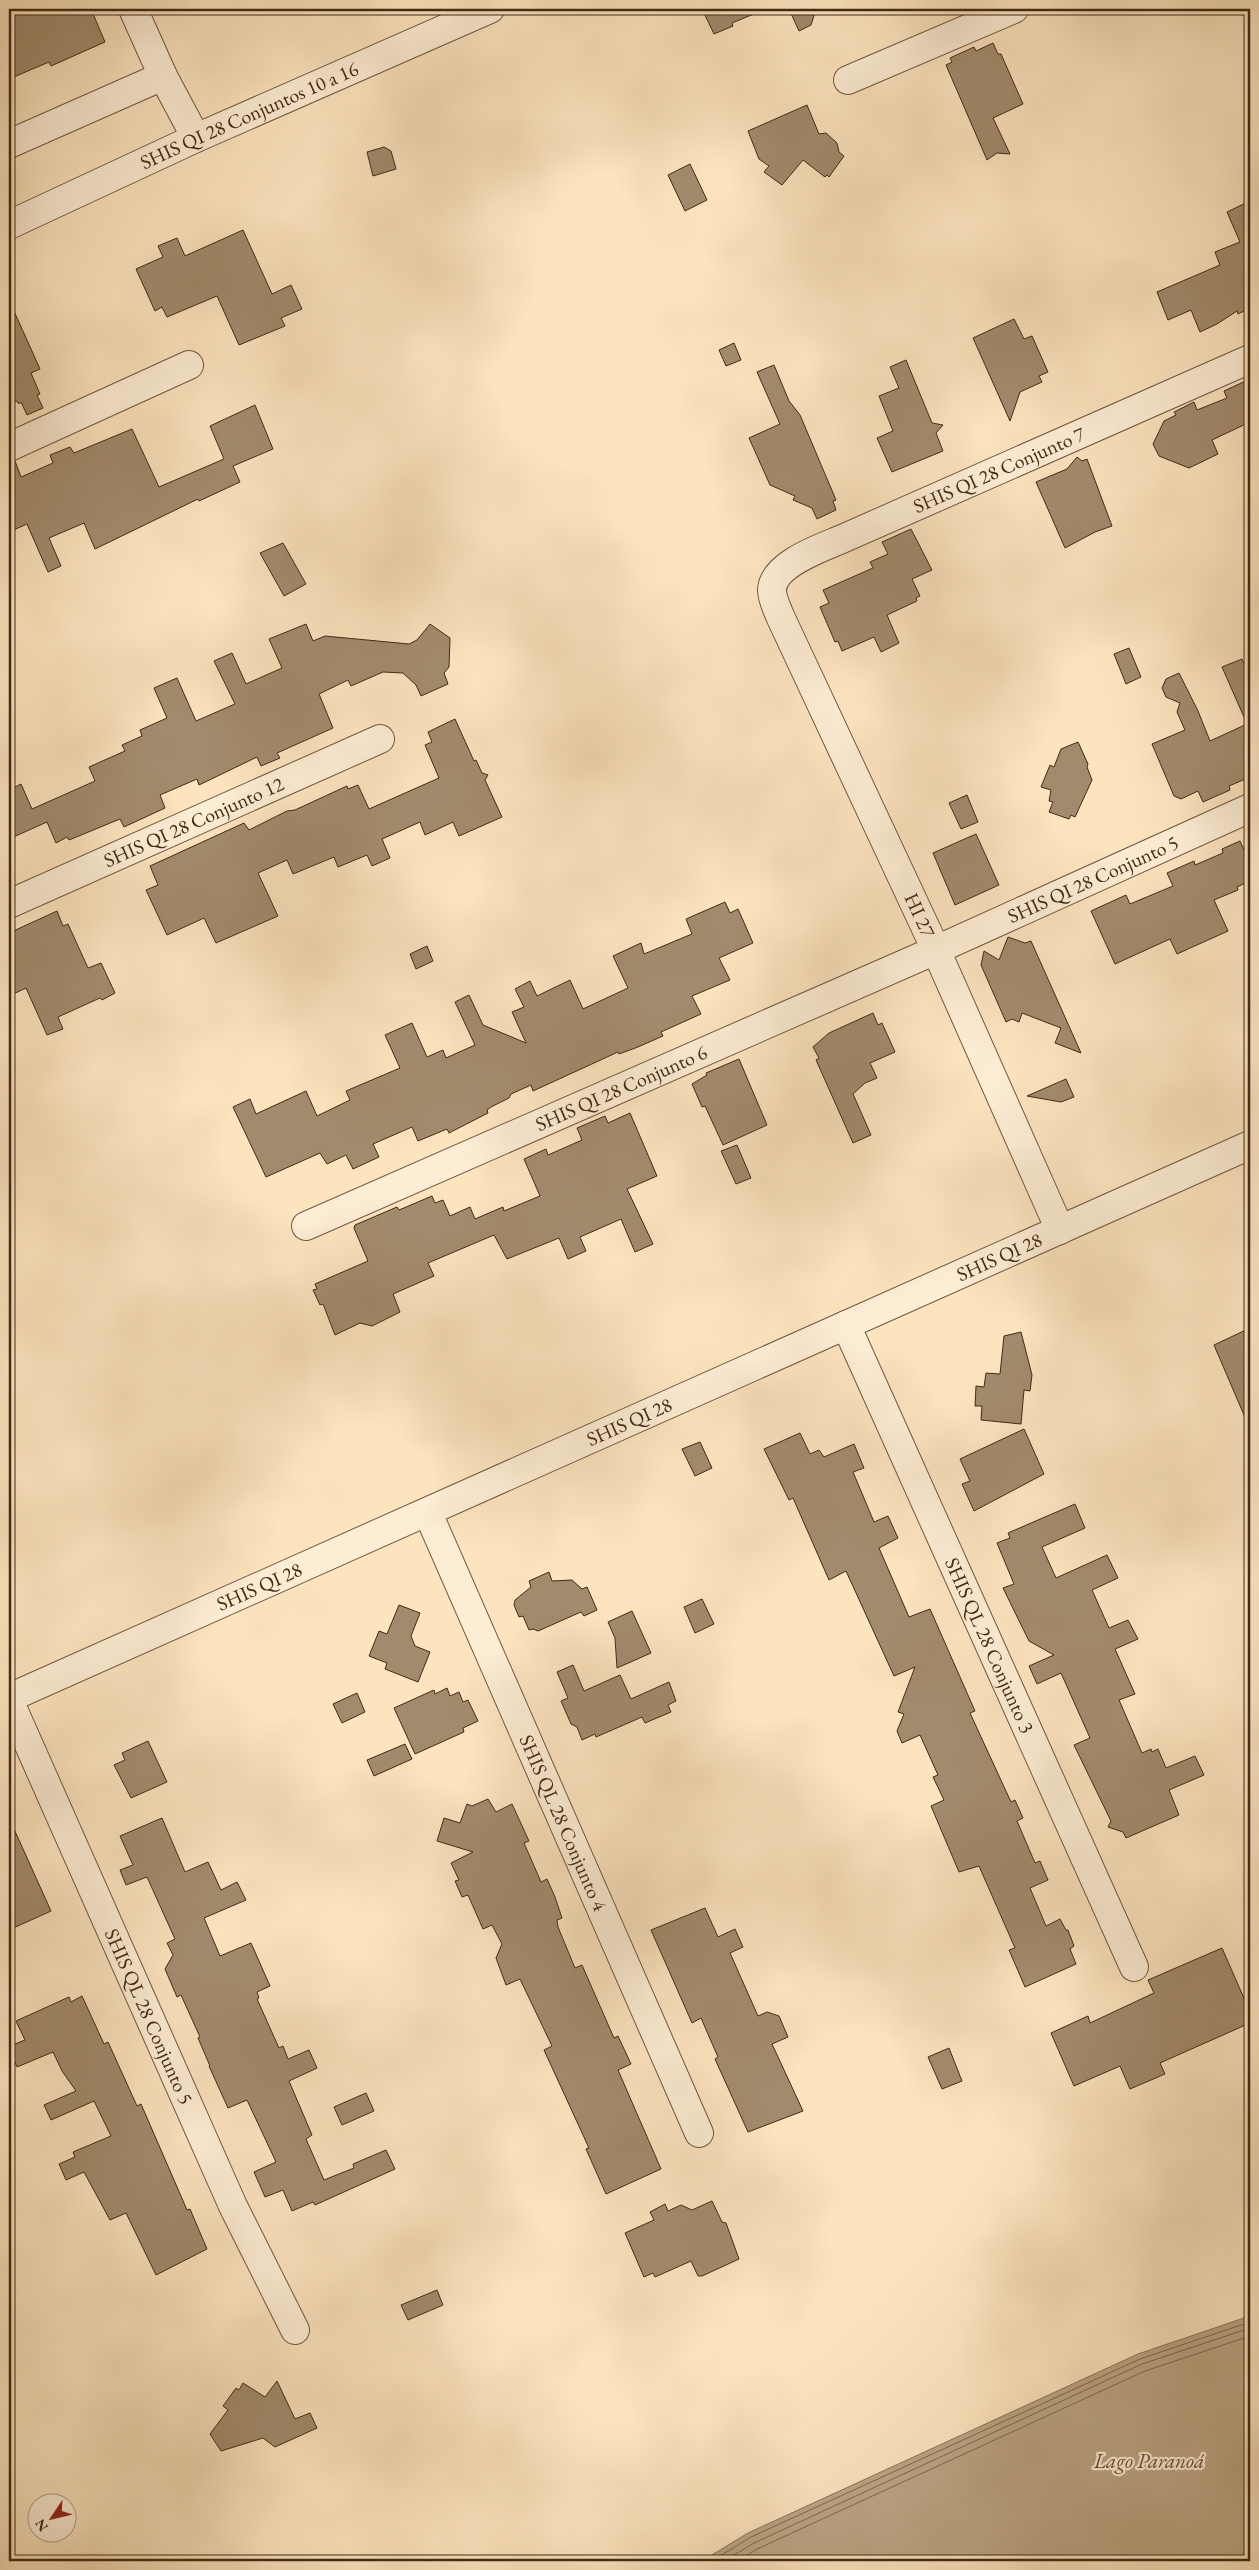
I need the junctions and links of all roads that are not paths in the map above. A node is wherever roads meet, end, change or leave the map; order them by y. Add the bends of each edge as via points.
1 (133, 9) edge
2 (490, 9) edge
3 (1014, 9) edge
4 (163, 76) junction
5 (848, 80) dead end
6 (196, 138) junction
7 (9, 144) edge
8 (9, 225) edge
9 (1250, 359) edge
10 (189, 365) dead end
11 (9, 447) edge
12 (774, 602) joint
13 (380, 739) dead end
14 (1250, 808) edge
15 (9, 904) edge
16 (936, 950) junction
17 (1250, 1145) edge
18 (306, 1226) dead end
19 (1060, 1230) junction
20 (846, 1325) junction
21 (428, 1513) junction
22 (9, 1699) edge
23 (1134, 1967) dead end
24 (699, 2133) dead end
25 (295, 2330) dead end

1 - 4 street
2 - 6 street, SHIS QI 28 Conjuntos 10 a 16
3 - 5 street
4 - 6 street
4 - 7 street
6 - 8 street, SHIS QI 28 Conjuntos 10 a 16
9 - 12 street, SHIS QI 28 Conjunto 7 via 798,559 776,577 772,588
10 - 11 street
12 - 16 street, HI 27
13 - 15 street, SHIS QI 28 Conjunto 12
14 - 16 street, SHIS QI 28 Conjunto 5
16 - 18 street, SHIS QI 28 Conjunto 6
16 - 19 street, HI 27
17 - 19 street, SHIS QI 28
19 - 20 street, SHIS QI 28
20 - 21 street, SHIS QI 28
20 - 23 street, SHIS QL 28 Conjunto 3
21 - 22 street, SHIS QI 28
21 - 24 street, SHIS QL 28 Conjunto 4
22 - 25 street, SHIS QL 28 Conjunto 5 via 233,2206

